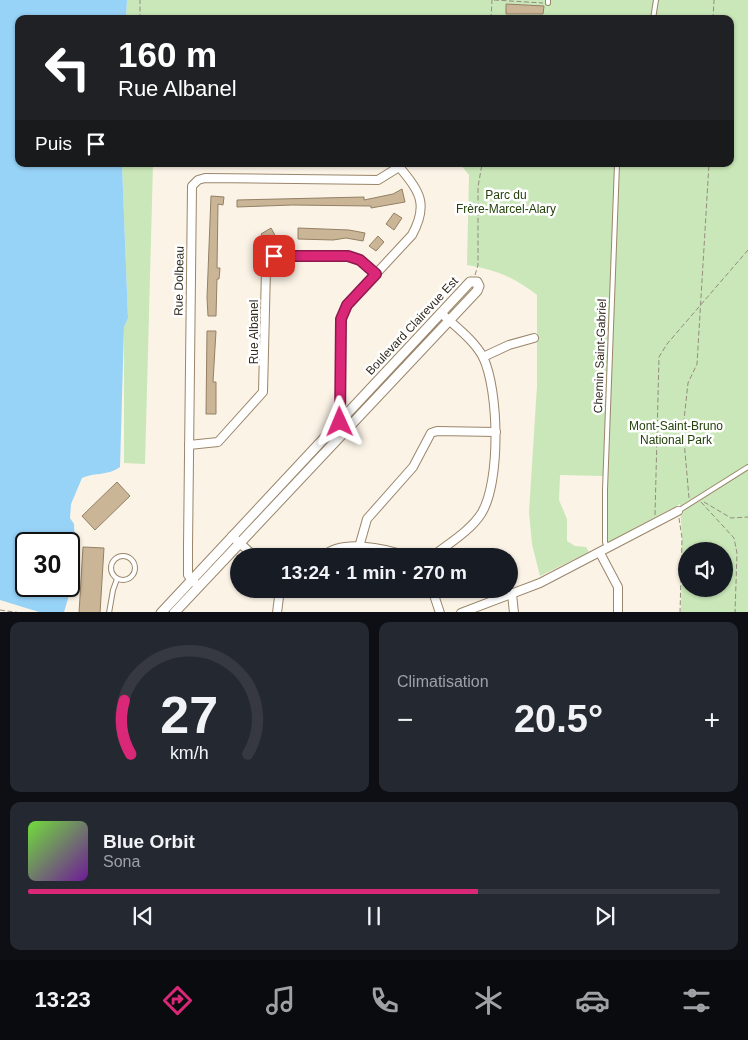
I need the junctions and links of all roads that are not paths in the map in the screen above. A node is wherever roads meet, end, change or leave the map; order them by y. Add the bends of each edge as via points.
1 (656, 0) edge
2 (654, 15) edge
3 (396, 167) edge
4 (400, 167) edge
5 (616, 167) edge
6 (376, 274) junction
7 (441, 314) junction
8 (449, 320) junction
9 (534, 338) dead end
10 (483, 357) junction
11 (340, 422) junction
12 (347, 428) junction
13 (496, 432) junction
14 (189, 444) junction
15 (748, 467) edge
16 (678, 511) joint
17 (232, 536) junction
18 (240, 543) junction
19 (359, 547) junction
20 (245, 548) edge
21 (338, 548) edge
22 (364, 548) edge
23 (442, 548) edge
24 (604, 551) junction
25 (117, 579) junction
26 (195, 583) junction
27 (518, 591) edge
28 (279, 598) edge
29 (435, 598) edge
30 (501, 598) edge
31 (512, 598) edge
32 (109, 612) edge
33 (161, 612) edge
34 (174, 612) edge
35 (277, 612) edge
36 (440, 612) edge
37 (461, 612) edge
38 (514, 612) edge
39 (618, 612) edge

1 - 2 lane
3 - 14 street, Rue Dolbeau via 384,178 376,180 205,178 195,183 192,191
4 - 6 street via 421,199 419,223
5 - 24 lane, Chemin Saint-Gabriel
6 - 11 street via 347,305 341,319
6 - 14 street, Rue Albanel via 360,260 348,256 272,257 266,268 263,392 218,442 211,445
7 - 8 street
7 - 8 street, Boulevard Clairevue Est via 474,280 478,283 479,289
7 - 11 street, Boulevard Clairevue Est
8 - 10 street
8 - 12 street, Boulevard Clairevue Est
9 - 10 street
10 - 13 street
11 - 12 street
11 - 17 street, Boulevard Clairevue Est
12 - 18 street, Boulevard Clairevue Est
13 - 19 street via 431,433 413,467 367,519
13 - 23 street via 485,508 474,522
14 - 26 street, Rue Dolbeau via 188,575
15 - 16 lane
16 - 24 street
17 - 18 street
17 - 26 street, Boulevard Clairevue Est
18 - 20 street
18 - 26 street, Boulevard Clairevue Est
19 - 21 street
19 - 22 street
24 - 27 street
24 - 39 street via 618,587
25 - 25 lane via 129,578 134,572 135,564 127,556 116,557 111,563 112,574
25 - 32 lane
26 - 33 street, Boulevard Clairevue Est
26 - 34 street, Boulevard Clairevue Est
28 - 35 street
29 - 36 street
30 - 37 street
31 - 38 street

